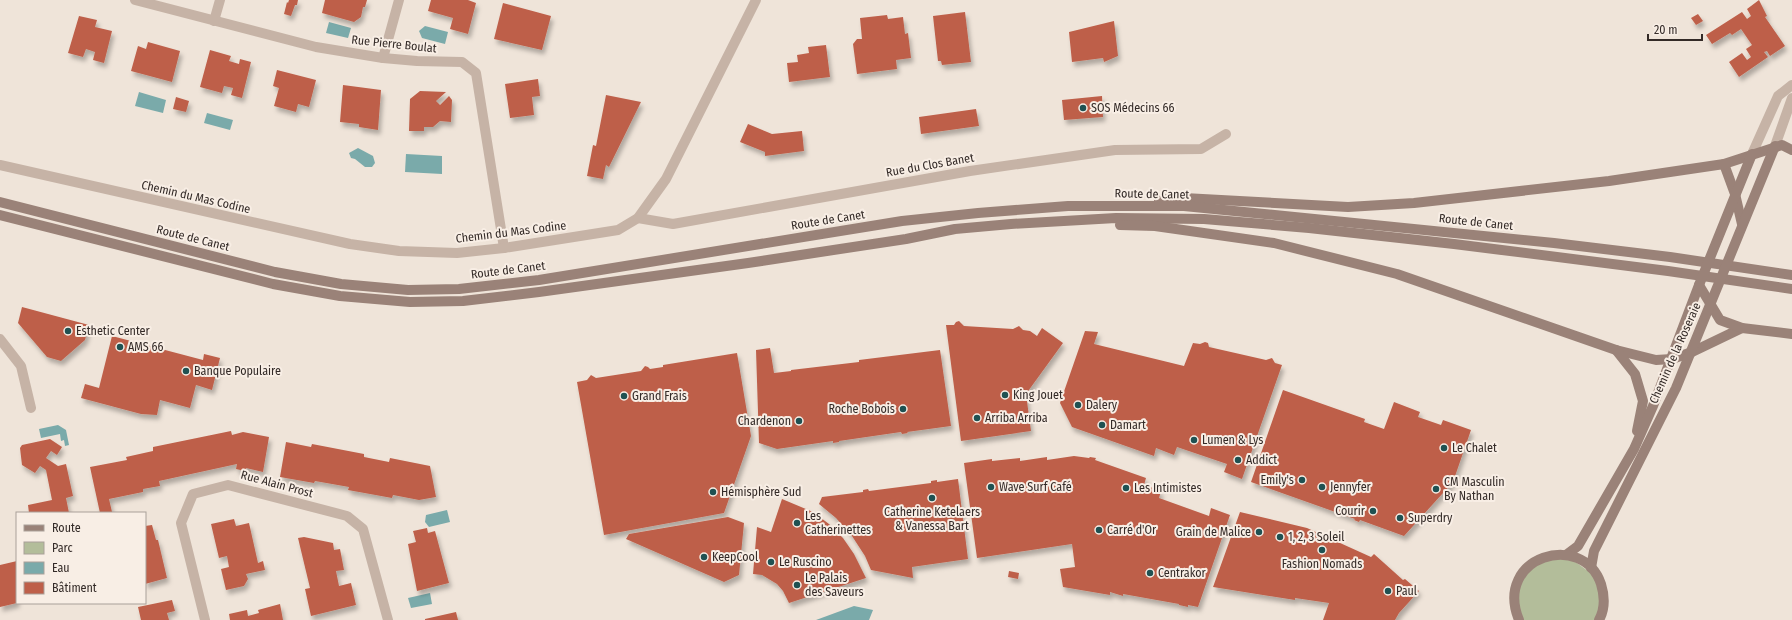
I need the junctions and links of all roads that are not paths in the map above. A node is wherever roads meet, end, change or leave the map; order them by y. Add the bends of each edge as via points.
1 (135, 0) edge
2 (220, 0) edge
3 (399, 0) edge
4 (756, 0) edge
5 (214, 20) junction
6 (383, 58) junction
7 (1792, 85) edge
8 (1792, 98) edge
9 (1226, 134) dead end
10 (1775, 146) junction
11 (1792, 150) edge
12 (1752, 154) junction
13 (1724, 164) junction
14 (0, 165) edge
15 (1736, 194) junction
16 (0, 202) edge
17 (1068, 206) junction
18 (0, 215) edge
19 (638, 218) junction
20 (1052, 222) junction
21 (1742, 224) junction
22 (504, 248) junction
23 (1792, 275) edge
24 (1699, 285) junction
25 (1792, 289) edge
26 (1710, 305) junction
27 (1742, 328) junction
28 (1792, 334) edge
29 (0, 339) edge
30 (1616, 350) junction
31 (1692, 352) junction
32 (1672, 359) junction
33 (31, 408) dead end
34 (1634, 449) junction
35 (1566, 555) junction
36 (1591, 568) junction
37 (205, 620) edge
38 (388, 620) edge
39 (1519, 620) edge
40 (1599, 620) edge

1 - 5 street, Rue Pierre Boulat
2 - 5 street
3 - 6 street
4 - 19 street, Chemin du Mas Codine via 666,178
5 - 6 street, Rue Pierre Boulat via 316,47
6 - 22 street, Rue Pierre Boulat via 462,62 476,73
7 - 12 street via 1778,96
8 - 10 street
9 - 19 street, Rue du Clos Banet via 1201,149 1115,150 970,171 673,224
10 - 11 main road via 1782,145
10 - 12 main road
10 - 21 main road, Chemin de la Roseraie
12 - 13 main road
12 - 15 main road, Chemin de la Roseraie
13 - 15 main road
13 - 17 main road via 1609,181 1406,204 1348,207 1184,198
14 - 22 street, Chemin du Mas Codine via 350,244 406,252 458,253
15 - 21 main road
15 - 24 main road, Chemin de la Roseraie
16 - 17 main road, Route de Canet via 275,272 341,284 408,290 459,290 539,280 902,221
17 - 23 main road, Route de Canet via 1184,206 1670,257
18 - 20 main road, Route de Canet via 273,284 340,296 410,302 463,301 539,292 756,262 955,229
19 - 22 street, Chemin du Mas Codine via 618,230
20 - 25 main road, Route de Canet via 1116,218 1204,218 1447,243
20 - 30 main road via 1155,226 1274,243 1397,274
21 - 26 main road, Chemin de la Roseraie
24 - 26 main road
24 - 32 main road, Chemin de la Roseraie
26 - 27 main road via 1720,320
26 - 31 main road, Chemin de la Roseraie
27 - 28 main road
27 - 31 main road
29 - 33 street via 21,366
30 - 32 main road via 1656,360
30 - 34 main road via 1635,374 1643,401
31 - 32 main road
31 - 36 main road, Chemin de la Roseraie via 1594,551
32 - 34 main road, Chemin de la Roseraie
34 - 35 main road, Chemin de la Roseraie via 1578,546
35 - 36 main road via 1580,560
35 - 39 main road via 1551,555 1538,560 1524,571 1514,595
36 - 40 main road via 1599,579 1604,593 1604,607
37 - 38 street, Rue Alain Prost via 181,524 193,494 228,485 347,516 363,530

